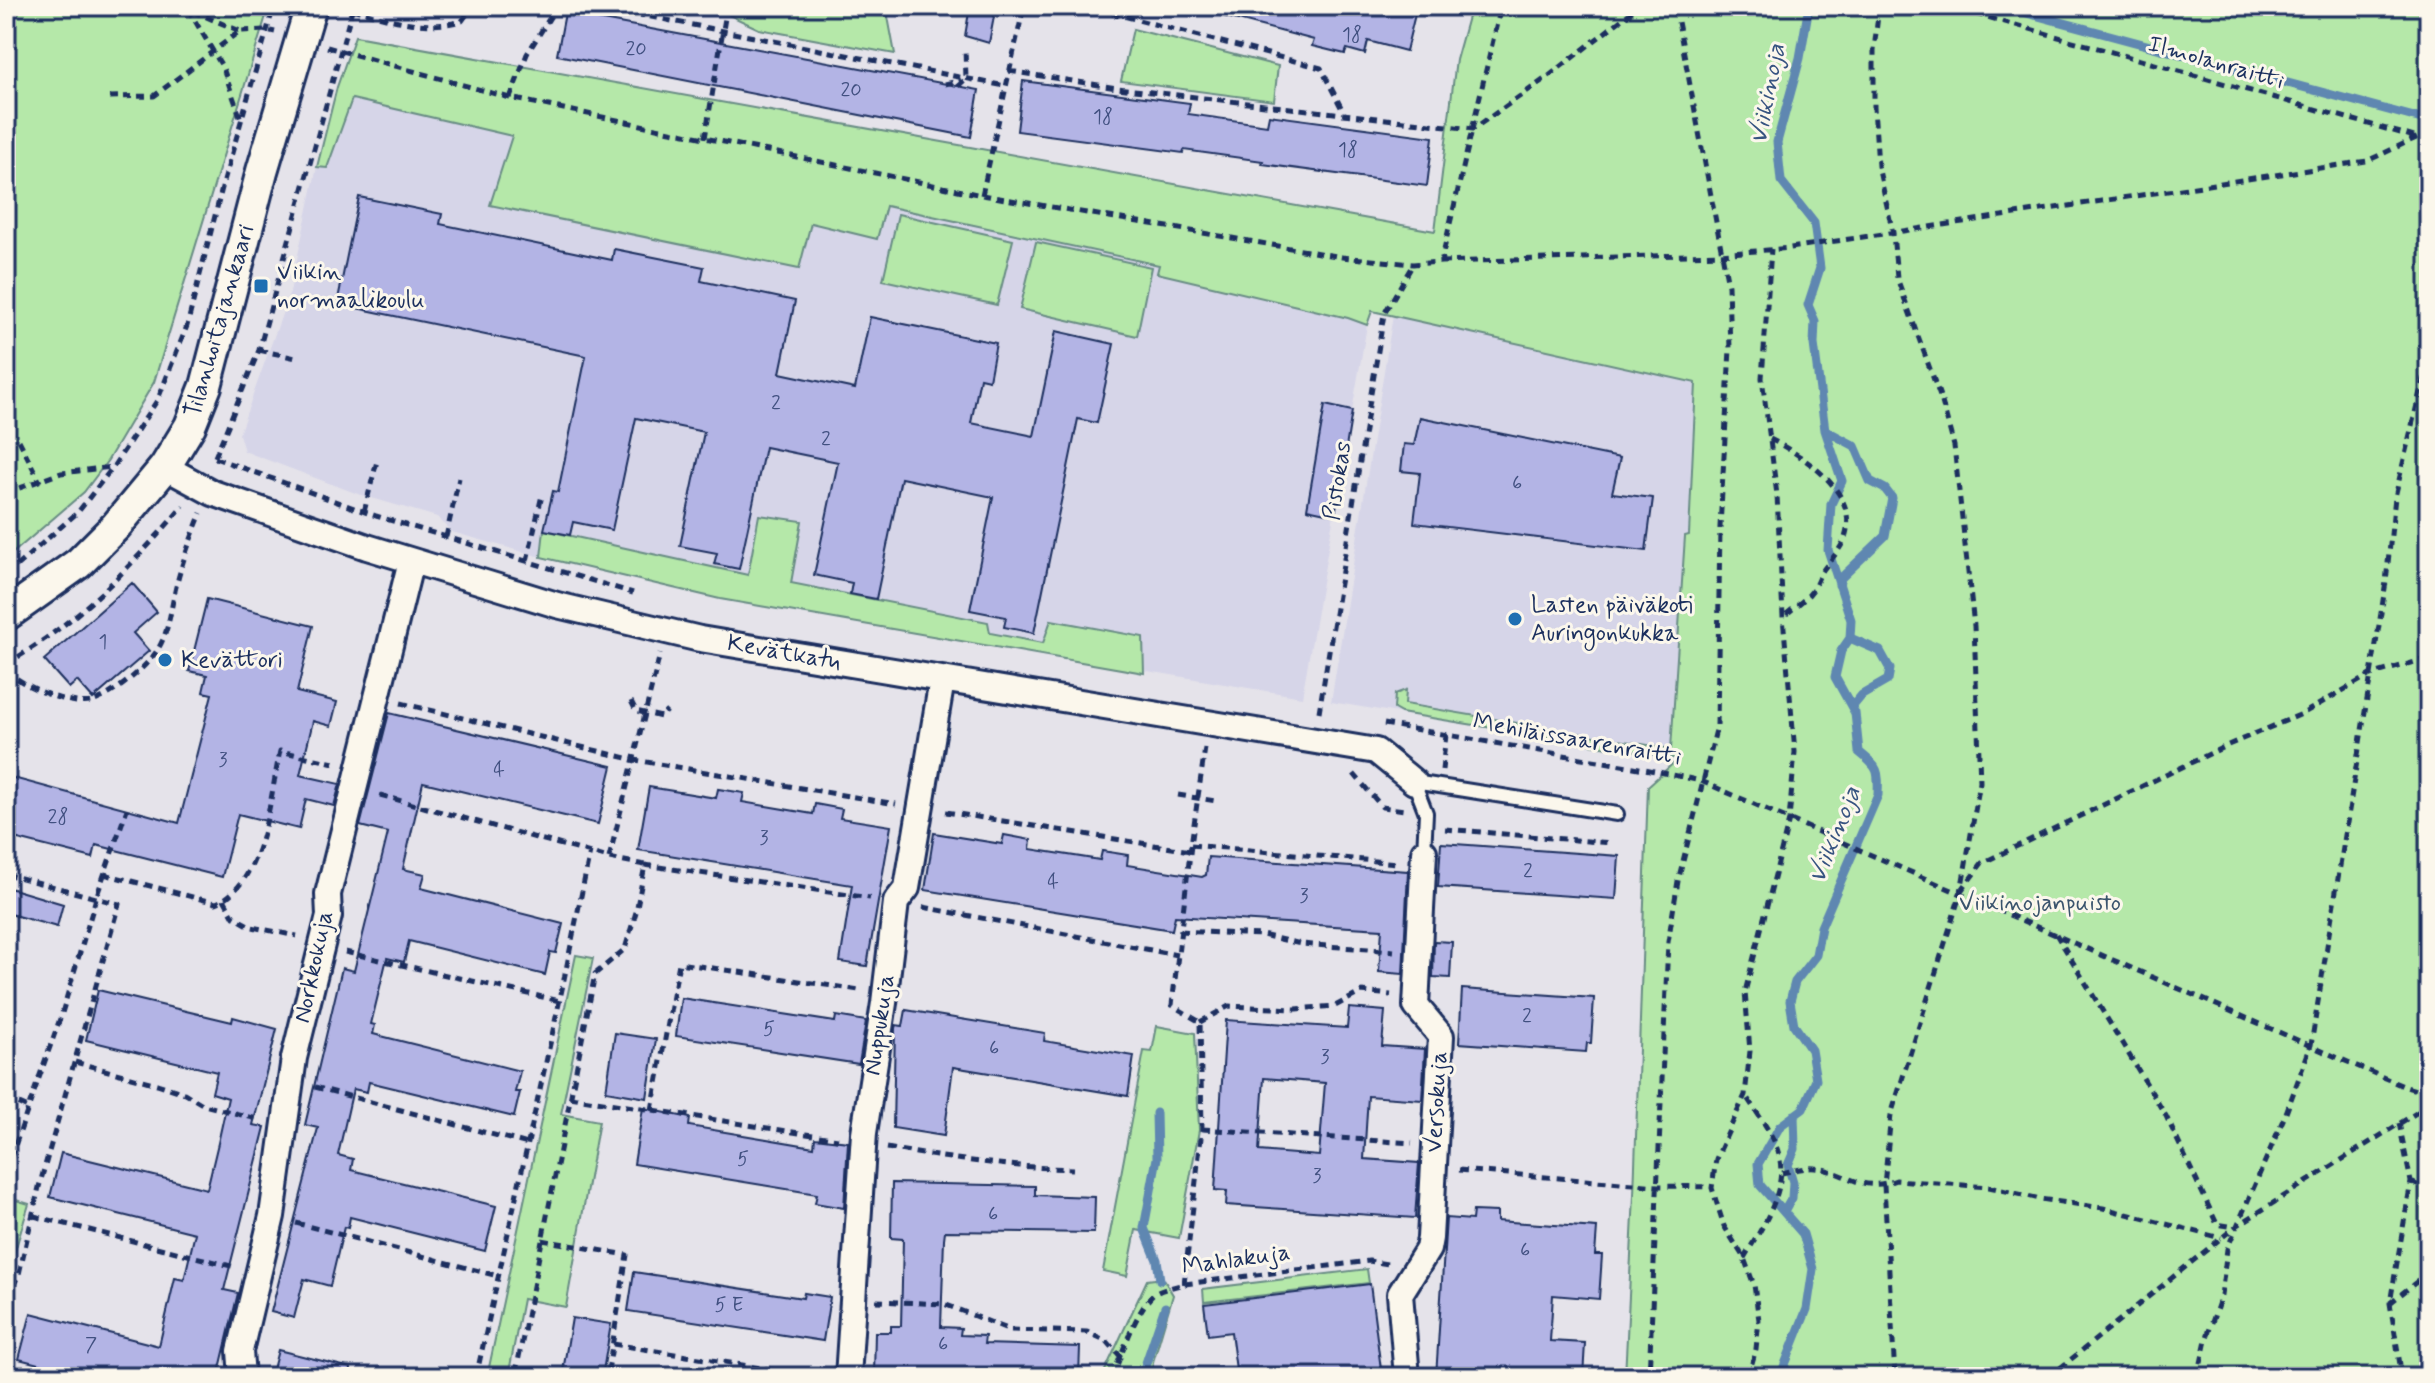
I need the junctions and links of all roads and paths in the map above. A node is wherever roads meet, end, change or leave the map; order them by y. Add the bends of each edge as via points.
1 (180, 6) edge
2 (274, 6) edge
3 (311, 6) edge
4 (473, 6) edge
5 (557, 6) edge
6 (595, 6) edge
7 (727, 6) edge
8 (1024, 6) edge
9 (1085, 6) edge
10 (1490, 6) edge
11 (1639, 6) edge
12 (1675, 6) edge
13 (1879, 6) edge
14 (1948, 6) edge
15 (1500, 7) edge
16 (352, 8) edge
17 (188, 9) junction
18 (266, 30) junction
19 (724, 30) junction
20 (240, 31) junction
21 (965, 48) dead end
22 (339, 50) junction
23 (214, 52) junction
24 (1009, 71) junction
25 (966, 79) junction
26 (945, 84) dead end
27 (958, 86) dead end
28 (1005, 86) junction
29 (110, 97) dead end
30 (510, 98) junction
31 (1344, 113) junction
32 (241, 120) junction
33 (1473, 129) junction
34 (2429, 132) edge
35 (705, 138) junction
36 (2420, 138) junction
37 (2429, 141) edge
38 (982, 195) junction
39 (1893, 233) junction
40 (1771, 249) junction
41 (1721, 254) junction
42 (1441, 262) junction
43 (1413, 264) junction
44 (259, 350) junction
45 (2429, 354) edge
46 (296, 358) dead end
47 (1769, 438) junction
48 (19, 440) dead end
49 (377, 461) dead end
50 (113, 467) junction
51 (165, 467) junction
52 (459, 478) dead end
53 (40, 482) junction
54 (6, 493) edge
55 (542, 495) dead end
56 (183, 506) dead end
57 (201, 512) dead end
58 (364, 512) junction
59 (446, 537) junction
60 (411, 561) junction
61 (527, 561) junction
62 (6, 575) edge
63 (644, 596) dead end
64 (6, 615) edge
65 (1783, 617) junction
66 (660, 653) dead end
67 (2429, 658) edge
68 (6, 667) edge
69 (2370, 675) junction
70 (942, 680) junction
71 (377, 697) junction
72 (631, 701) dead end
73 (667, 711) dead end
74 (646, 714) junction
75 (1334, 715) dead end
76 (1379, 723) dead end
77 (1206, 743) dead end
78 (635, 760) junction
79 (357, 778) junction
80 (1701, 781) junction
81 (1414, 782) junction
82 (1178, 795) dead end
83 (1197, 798) junction
84 (1216, 801) dead end
85 (921, 808) junction
86 (127, 809) dead end
87 (1617, 814) dead end
88 (1789, 820) junction
89 (1611, 843) dead end
90 (1191, 848) junction
91 (1424, 848) junction
92 (590, 852) junction
93 (609, 858) junction
94 (645, 865) junction
95 (6, 874) edge
96 (104, 874) junction
97 (1961, 892) junction
98 (96, 898) junction
99 (224, 899) junction
100 (896, 902) junction
101 (1180, 931) junction
102 (2056, 934) junction
103 (322, 943) junction
104 (1419, 952) junction
105 (1177, 955) junction
106 (885, 994) junction
107 (1417, 997) junction
108 (560, 1001) junction
109 (1200, 1022) junction
110 (2311, 1045) junction
111 (75, 1062) junction
112 (291, 1080) junction
113 (2429, 1094) edge
114 (1745, 1095) junction
115 (570, 1097) junction
116 (6, 1098) edge
117 (2429, 1105) edge
118 (28, 1108) junction
119 (652, 1110) junction
120 (2399, 1123) junction
121 (284, 1126) junction
122 (1202, 1129) junction
123 (863, 1143) junction
124 (528, 1144) junction
125 (1434, 1156) junction
126 (1073, 1169) dead end
127 (6, 1171) edge
128 (1782, 1173) junction
129 (2411, 1182) junction
130 (1884, 1185) junction
131 (1658, 1186) junction
132 (1712, 1188) junction
133 (2429, 1191) edge
134 (34, 1216) junction
135 (272, 1216) junction
136 (2235, 1227) junction
137 (2221, 1238) junction
138 (542, 1240) junction
139 (1744, 1258) junction
140 (1416, 1269) junction
141 (2429, 1272) edge
142 (258, 1273) junction
143 (498, 1276) junction
144 (1184, 1284) junction
145 (6, 1301) edge
146 (854, 1301) junction
147 (2390, 1303) junction
148 (613, 1344) junction
149 (1121, 1357) junction
150 (242, 1377) edge
151 (476, 1377) edge
152 (515, 1377) edge
153 (607, 1377) edge
154 (817, 1377) edge
155 (848, 1377) edge
156 (1112, 1377) edge
157 (1407, 1377) edge
158 (1649, 1377) edge
159 (1748, 1377) edge
160 (1895, 1377) edge
161 (2049, 1377) edge
162 (2198, 1377) edge
163 (2402, 1377) edge

1 - 17 path
2 - 18 path
3 - 51 street, Tilanhoitajankaari via 206,386
4 - 16 path via 462,21 443,26 407,24
5 - 30 path via 527,54
6 - 19 path
7 - 19 path
8 - 24 path
9 - 31 path via 1321,68
10 - 15 path
11 - 33 path
12 - 41 path
13 - 39 path via 1874,107 1878,166
14 - 36 path, Ilmolanraitti
15 - 33 path
16 - 22 path
17 - 20 path
17 - 23 path
18 - 20 path
18 - 32 path
19 - 25 path
19 - 35 path
20 - 23 path
21 - 25 path, bridge
22 - 30 path
22 - 44 path
23 - 29 path via 154,96
23 - 32 path
24 - 28 path
24 - 31 path
25 - 26 path, bridge
25 - 27 path, bridge
25 - 28 path
28 - 38 path
30 - 35 path
31 - 33 path
32 - 50 path via 187,326 158,399
33 - 42 path
34 - 36 path
35 - 38 path
36 - 37 path, Ilmolanraitti
36 - 39 path via 2367,161
38 - 43 path via 1342,257
39 - 40 path
39 - 97 path via 1897,278 1954,446 1974,626 1980,782
40 - 41 path
40 - 47 path via 1762,378
41 - 42 path
41 - 80 path via 1728,285 1730,349 1717,726
42 - 43 path
43 - 75 path, Pistokas via 1384,314 1319,712
44 - 46 path
44 - 58 path via 215,458
45 - 69 path via 2395,497
47 - 65 path
47 - 65 path via 1800,454 1845,503 1847,531 1839,551 1811,592
48 - 53 path
49 - 58 path
50 - 53 path via 61,473
50 - 62 path via 78,512
51 - 60 street, Kevätkatu via 213,493
51 - 64 street, Tilanhoitajankaari via 79,563
52 - 59 path
53 - 54 path
55 - 61 path
56 - 68 path via 107,590
57 - 68 path via 159,648 109,695 89,702 66,699 32,688
58 - 59 path
59 - 61 path
60 - 70 street, Kevätkatu via 557,605 700,639
60 - 71 street, Norkkokuja
61 - 63 path
65 - 88 path via 1795,752
66 - 74 path
67 - 69 path
69 - 97 path via 2302,714 1982,863
69 - 110 path
70 - 81 street, Kevätkatu via 1376,751
70 - 85 street, Nuppukuja
71 - 78 path
71 - 79 street, Norkkokuja
72 - 74 path via 636,711
73 - 74 path via 661,717
74 - 78 path
76 - 80 path, Mehiläissaarenraitti
77 - 83 path
78 - 85 path
78 - 93 path
79 - 92 path
79 - 99 path via 280,751 249,873
79 - 103 street, Norkkokuja via 328,894
80 - 88 path, Mehiläissaarenraitti
80 - 131 path via 1668,942
81 - 87 lane
81 - 91 lane via 1426,813
82 - 83 path
83 - 84 path
83 - 90 path
85 - 90 path
85 - 100 street, Nuppukuja via 907,888
86 - 96 path
88 - 97 path, Mehiläissaarenraitti
88 - 114 path via 1745,992 1750,1051
89 - 91 path
90 - 91 path
90 - 101 path
91 - 104 street
92 - 93 path
92 - 108 path
93 - 94 path
94 - 100 path
94 - 115 path via 625,949 595,974
95 - 98 path
96 - 98 path
96 - 99 path via 216,903
97 - 102 path, Mehiläissaarenraitti
97 - 130 path via 1891,1115
98 - 111 path via 119,904
98 - 118 path
99 - 103 path via 234,917 252,927
100 - 105 path
100 - 106 street, Nuppukuja
101 - 104 path
101 - 105 path
102 - 110 path, Mehiläissaarenraitti
102 - 136 path via 2166,1116 2217,1224
103 - 108 path
103 - 112 street, Norkkokuja
104 - 107 street
105 - 109 path via 1172,1005
106 - 119 path via 679,963
106 - 123 street, Nuppukuja
107 - 109 path via 1362,992 1335,1006 1229,1006
107 - 125 street, Versokuja via 1416,1006 1441,1036
108 - 124 path
109 - 122 path
110 - 113 path, Mehiläissaarenraitti
110 - 136 path
111 - 121 path
111 - 134 path
112 - 121 street, Norkkokuja
112 - 124 path
114 - 128 path via 1779,1153
114 - 132 path via 1716,1159
115 - 119 path
115 - 138 path
116 - 118 path
117 - 120 path
118 - 127 path
119 - 123 path
120 - 129 path
120 - 136 path
121 - 135 street, Norkkokuja
122 - 125 path
122 - 144 path
123 - 126 path via 960,1161
123 - 146 street, Nuppukuja
124 - 143 path
125 - 131 path
125 - 140 street, Versokuja via 1430,1238
128 - 130 path via 1815,1168
128 - 139 path via 1764,1225
129 - 133 path
129 - 147 path
130 - 137 path via 1896,1180 1989,1187
130 - 160 path
131 - 132 path
131 - 158 path
132 - 139 path via 1724,1226
134 - 142 path
134 - 145 path
135 - 142 street, Norkkokuja
135 - 143 path
136 - 137 path
136 - 162 path
137 - 161 path
138 - 148 path via 627,1255
138 - 152 path
139 - 159 path via 1759,1320
140 - 144 path, Mahlakuja via 1369,1261
140 - 157 street, Versokuja via 1400,1294
141 - 147 path
142 - 150 street, Norkkokuja via 240,1351
143 - 151 path
144 - 149 path, Mahlakuja via 1152,1296
146 - 149 path via 944,1304 1010,1330 1087,1332 1107,1341
146 - 155 street, Nuppukuja
147 - 163 path
148 - 153 path
148 - 154 path
149 - 156 path, Mahlakuja

